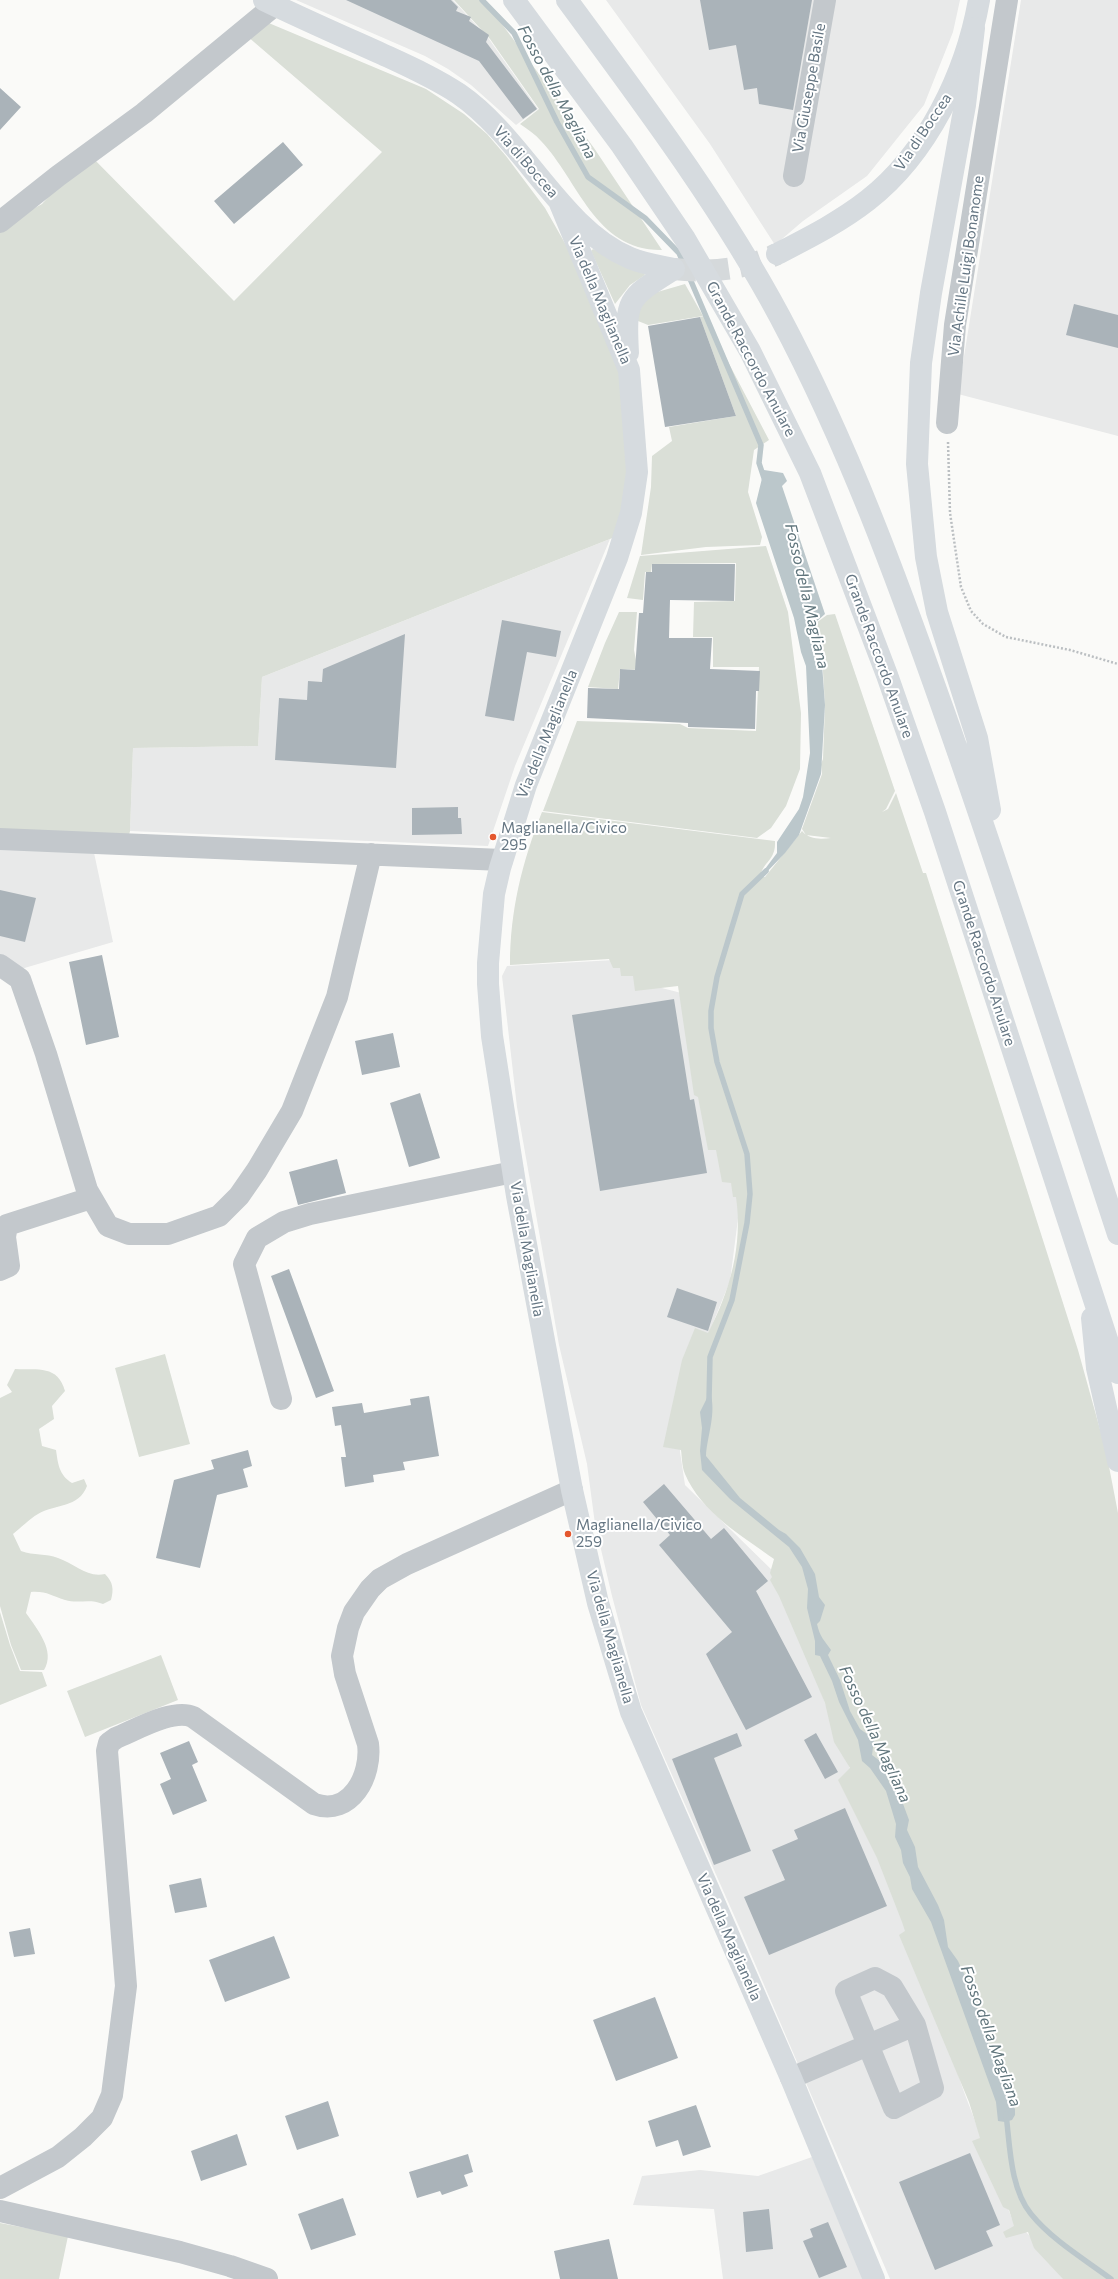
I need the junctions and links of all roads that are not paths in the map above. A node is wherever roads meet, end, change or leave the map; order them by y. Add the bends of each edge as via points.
1 (514, 0) edge
2 (567, 0) edge
3 (825, 0) edge
4 (979, 0) edge
5 (1007, 0) edge
6 (269, 3) edge
7 (974, 28) junction
8 (794, 176) dead end
9 (559, 201) junction
10 (0, 222) edge
11 (777, 254) tunnel mouth
12 (629, 370) junction
13 (947, 423) road end
14 (0, 838) edge
15 (371, 854) junction
16 (502, 860) junction
17 (1002, 876) junction
18 (0, 965) edge
19 (513, 1172) junction
20 (92, 1198) junction
21 (1118, 1234) edge
22 (0, 1270) edge
23 (1092, 1293) junction
24 (1118, 1373) edge
25 (282, 1399) dead end
26 (1118, 1461) edge
27 (572, 1490) junction
28 (914, 2025) junction
29 (868, 2045) junction
30 (791, 2078) junction
31 (0, 2188) edge
32 (0, 2211) edge
33 (266, 2279) edge
34 (874, 2279) edge

1 - 23 main road, Grande Raccordo Anulare via 622,146 685,239 750,351 810,473 887,675 935,812
2 - 17 main road via 652,116 755,272 814,383 846,453 914,625
3 - 8 street, Via Giuseppe Basile
4 - 7 main road, Via di Boccea
5 - 13 street, Via Achille Luigi Bonanome via 955,325
6 - 9 main road, Via di Boccea via 415,70 460,95 509,140
6 - 10 street via 144,114
7 - 11 main road, Via di Boccea via 964,62 948,96 935,120 904,164 883,187 850,213
7 - 17 main road via 966,106 931,293 921,363 918,485 926,557 937,612 977,738
9 - 12 main road, Via della Maglianella
9 - 12 main road, Via di Boccea via 585,228 611,248 639,262 674,269 642,290 631,303 626,316
12 - 16 main road, Via della Maglianella via 637,472 631,513 617,558 526,785
14 - 15 street
15 - 16 street
15 - 20 street via 337,997 292,1111 239,1196 219,1216 168,1234 130,1234 108,1226
16 - 19 main road, Via della Maglianella via 494,902 488,984 492,1036
17 - 21 main road
18 - 20 street via 20,979 46,1054 87,1190
19 - 25 street via 310,1214 284,1222 257,1238 244,1264
19 - 27 main road, Via della Maglianella
20 - 22 street via 7,1225 9,1266
23 - 24 main road, Grande Raccordo Anulare
23 - 26 main road via 1095,1355
27 - 30 main road, Via della Maglianella via 598,1603 631,1712
27 - 31 street via 407,1564 380,1579 361,1600 348,1628 343,1664 370,1756 367,1774 360,1788 343,1802 328,1806 314,1804 186,1714 172,1715 109,1743 107,1751 126,1986 112,2095 102,2118 83,2138 58,2157
28 - 29 street
28 - 29 street via 892,1987 875,1978 846,1991
28 - 29 street via 933,2088 894,2108
29 - 30 street
30 - 34 main road, Via della Maglianella
32 - 33 street via 180,2252

